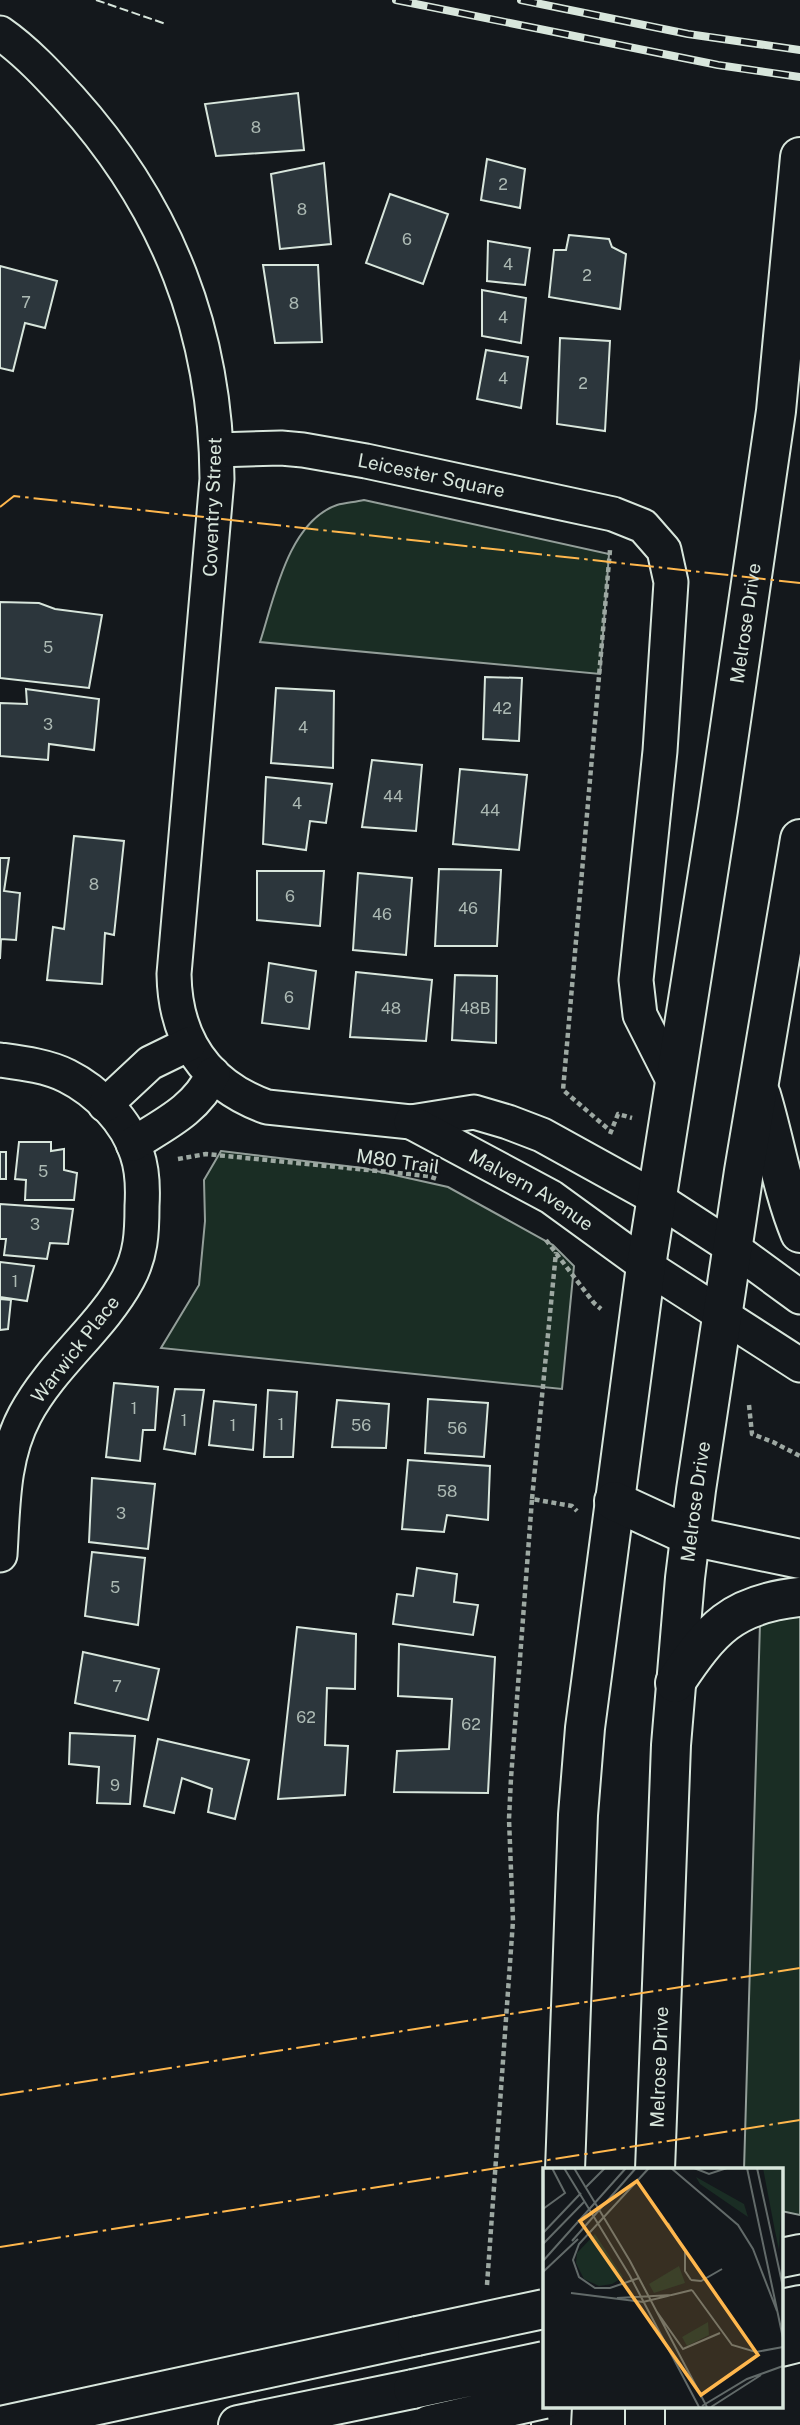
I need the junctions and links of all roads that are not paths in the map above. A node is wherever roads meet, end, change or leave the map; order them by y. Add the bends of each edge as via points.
1 (0, 33) edge
2 (799, 163) edge
3 (217, 450) junction
4 (800, 839) edge
5 (189, 1044) junction
6 (0, 1060) edge
7 (213, 1074) junction
8 (676, 1086) junction
9 (758, 1086) junction
10 (106, 1105) junction
11 (411, 1122) junction
12 (137, 1156) junction
13 (656, 1198) junction
14 (800, 1233) edge
15 (733, 1248) junction
16 (646, 1266) junction
17 (800, 1297) edge
18 (722, 1315) junction
19 (800, 1365) edge
20 (614, 1501) junction
21 (690, 1536) junction
22 (0, 1555) edge
23 (800, 1559) edge
24 (800, 1597) edge
25 (675, 1683) junction
26 (565, 2168) edge
27 (655, 2168) edge
28 (543, 2309) edge
29 (543, 2361) edge
30 (543, 2399) edge
31 (5, 2425) edge
32 (238, 2425) edge
33 (429, 2425) edge

1 - 3 street, Coventry Street via 89,121 128,172 156,220 177,265 198,331
2 - 8 main road, Melrose Drive via 775,411
3 - 5 street, Coventry Street via 211,572 174,974 176,1006
3 - 8 street, Leicester Square via 281,448 366,461 612,514 643,526 664,550 671,582 659,765 636,980 640,1015
4 - 9 main road, Melrose Drive
5 - 7 street, Malvern Avenue
5 - 10 street via 150,1063
6 - 10 street via 67,1076
7 - 11 street, Malvern Avenue via 267,1107
7 - 12 street via 205,1091
8 - 13 main road, Melrose Drive
9 - 14 main road
9 - 15 main road, Melrose Drive
10 - 12 street via 125,1129
11 - 13 street, Malvern Avenue via 474,1112 508,1122 542,1135
11 - 16 street, Malvern Avenue via 551,1197
12 - 22 street, Warwick Place via 141,1239 136,1263 109,1307 26,1414 9,1457
13 - 15 street, Malvern Avenue
13 - 16 main road, Melrose Drive
15 - 17 street, Malvern Avenue
15 - 18 main road, Melrose Drive
16 - 18 street, Malvern Avenue
16 - 20 main road, Melrose Drive
18 - 19 street, Malvern Avenue
18 - 21 main road, Melrose Drive
20 - 21 main road
20 - 26 main road, Melrose Drive via 584,1728
21 - 23 main road
21 - 25 main road, Melrose Drive
24 - 25 main road via 755,1605 733,1616 706,1640
25 - 27 main road, Melrose Drive
28 - 31 main road, bridge
29 - 32 main road, bridge
30 - 33 main road, bridge

